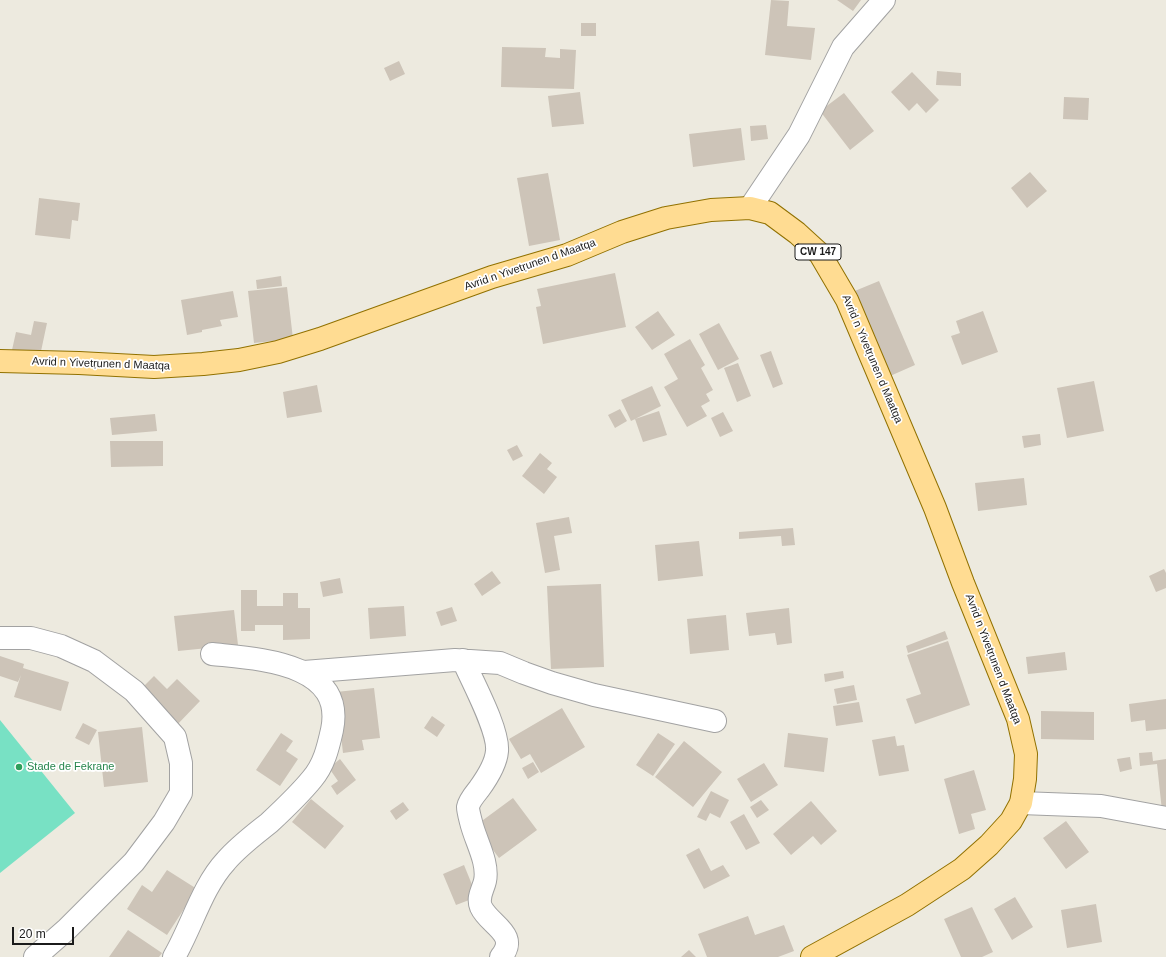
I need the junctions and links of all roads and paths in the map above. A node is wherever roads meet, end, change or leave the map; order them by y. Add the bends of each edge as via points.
1 (884, 0) edge
2 (750, 208) junction
3 (0, 362) edge
4 (0, 638) edge
5 (212, 654) dead end
6 (464, 660) junction
7 (304, 672) junction
8 (715, 721) dead end
9 (1021, 803) junction
10 (1166, 818) edge
11 (35, 957) edge
12 (174, 957) edge
13 (501, 957) edge
14 (812, 957) edge

1 - 2 street via 843,47 799,134
2 - 3 main road, Avrid n Yivetṛunen d Maatqa / CW 147 via 711,210 666,218 622,232 567,255 492,278 278,352 239,360 154,367
2 - 9 main road, Avrid n Yivetṛunen d Maatqa / CW 147 via 770,214 797,233 820,254 847,300 935,508 1018,718 1026,754
4 - 11 street via 31,638 61,646 94,661 134,691 175,737 181,763 181,793 164,822 134,862
5 - 7 street via 274,662
6 - 7 street
6 - 8 street via 500,663 524,674 594,695
6 - 13 street via 495,732 495,762 468,807 484,865 485,881 480,895 480,905 505,936 507,945
7 - 12 street via 319,683 330,696 334,708 334,722 324,761 312,779 292,800 225,862 204,893
9 - 10 street via 1101,806
9 - 14 main road, Avrid n Yivetṛunen d Maatqa / CW 147 via 1011,821 962,869 907,905

